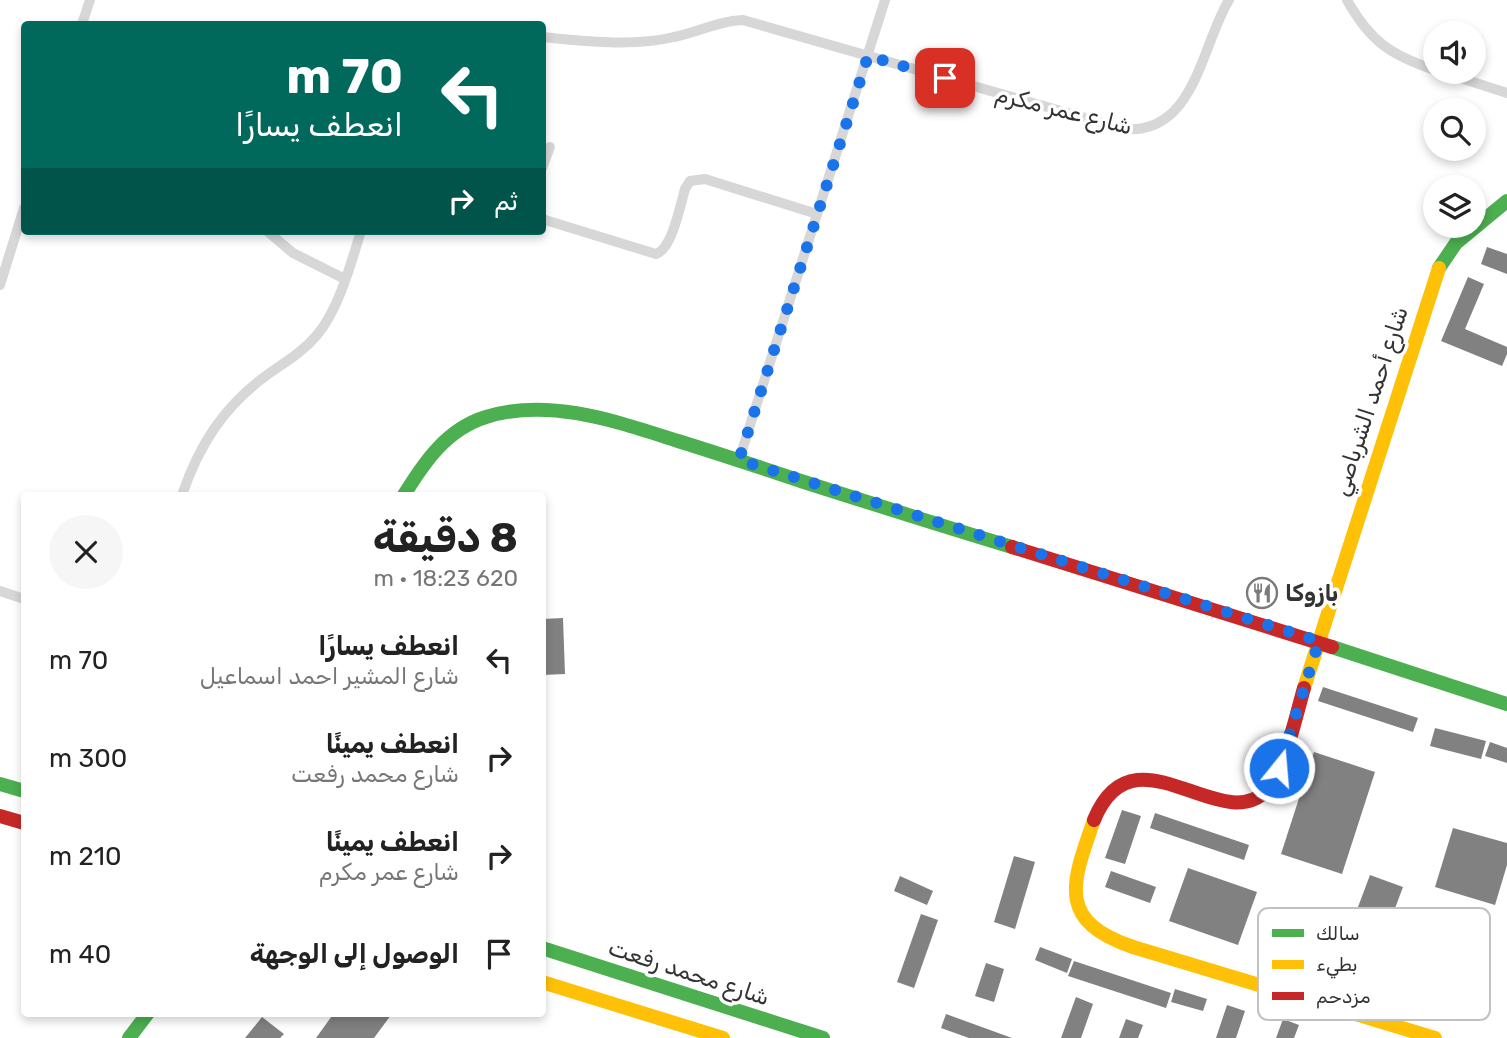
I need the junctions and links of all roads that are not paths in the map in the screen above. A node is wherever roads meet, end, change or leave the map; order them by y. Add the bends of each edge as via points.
1 (90, 0) edge
2 (885, 0) edge
3 (1229, 0) edge
4 (1347, 0) edge
5 (83, 21) edge
6 (546, 37) edge
7 (868, 56) junction
8 (1423, 65) edge
9 (1479, 84) edge
10 (1507, 93) edge
11 (550, 147) dead end
12 (546, 158) edge
13 (1507, 201) edge
14 (817, 214) junction
15 (21, 218) edge
16 (546, 220) edge
17 (272, 235) edge
18 (360, 235) edge
19 (345, 279) junction
20 (0, 285) edge
21 (739, 460) junction
22 (183, 492) edge
23 (406, 492) edge
24 (0, 591) edge
25 (21, 598) edge
26 (1319, 641) junction
27 (1507, 704) edge
28 (0, 784) edge
29 (21, 790) edge
30 (0, 816) edge
31 (21, 822) edge
32 (546, 949) edge
33 (546, 983) edge
34 (1258, 983) edge
35 (145, 1017) edge
36 (1377, 1020) edge
37 (129, 1038) edge
38 (723, 1038) edge
39 (823, 1038) edge
40 (1435, 1038) edge

1 - 5 street
2 - 7 street
3 - 7 street, شارع عمر مكرم via 1186,96 1162,123 1140,131
4 - 8 street via 1381,46
6 - 7 street, شارع عمر مكرم via 640,41 673,38 716,23 743,20
7 - 14 street
9 - 10 street
11 - 12 street
13 - 26 street, شارع أحمد الشرباصي via 1460,238 1438,268
14 - 16 street via 705,178 690,181 685,189 667,246 660,253
14 - 21 street
15 - 20 street
17 - 19 street via 293,253
18 - 19 street
19 - 22 street via 312,340 246,391 214,426
21 - 23 street via 600,419 552,410 505,412 457,428 424,460
21 - 26 street
24 - 25 street
26 - 27 street
26 - 34 street, شارع أحمد الشرباصي via 1279,768 1265,792 1254,799 1226,800 1150,779 1120,784 1104,800 1092,825 1076,886 1077,904 1099,933
28 - 29 street
30 - 31 street
32 - 39 street, شارع محمد رفعت
33 - 38 street
35 - 37 street
36 - 40 street, شارع أحمد الشرباصي

